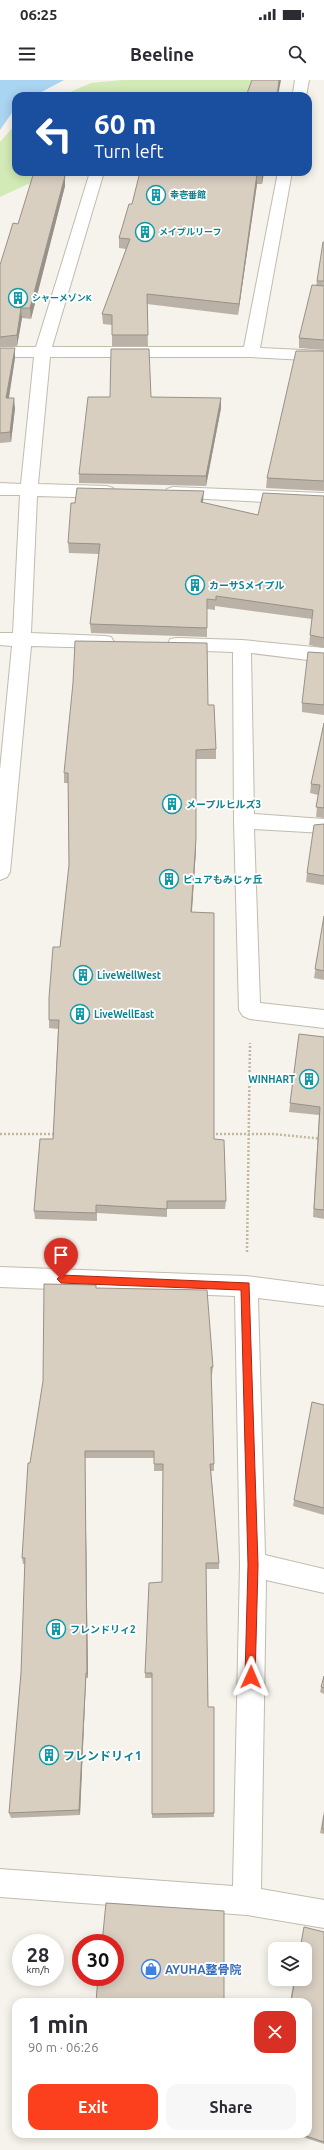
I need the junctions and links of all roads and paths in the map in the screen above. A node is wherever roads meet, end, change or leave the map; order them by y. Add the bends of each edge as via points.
1 (302, 80) edge
2 (299, 92) edge
3 (96, 176) edge
4 (284, 176) edge
5 (0, 352) edge
6 (251, 352) junction
7 (42, 353) junction
8 (324, 356) edge
9 (0, 490) edge
10 (30, 490) junction
11 (123, 492) edge
12 (154, 492) edge
13 (324, 499) edge
14 (0, 639) edge
15 (22, 639) junction
16 (124, 642) edge
17 (163, 644) edge
18 (242, 646) junction
19 (324, 655) edge
20 (244, 822) junction
21 (324, 826) edge
22 (0, 872) edge
23 (250, 1010) junction
24 (324, 1018) edge
25 (0, 1134) edge
26 (63, 1134) edge
27 (211, 1134) edge
28 (250, 1134) junction
29 (324, 1139) edge
30 (0, 1277) edge
31 (246, 1286) junction
32 (324, 1296) edge
33 (253, 1565) junction
34 (324, 1581) edge
35 (0, 1883) edge
36 (247, 1901) junction
37 (324, 1914) edge

1 - 2 street
3 - 7 street
4 - 6 street
5 - 7 street
6 - 7 street
6 - 8 street
7 - 10 street
9 - 10 street
10 - 11 street
10 - 15 street
12 - 13 street
14 - 15 street
15 - 16 street
15 - 22 street
17 - 18 street
18 - 19 street
18 - 20 street
20 - 21 street
20 - 23 street
23 - 24 street
23 - 28 path
25 - 26 path
27 - 28 path
28 - 29 path
28 - 31 path
30 - 31 street
31 - 32 street
31 - 33 street
33 - 34 street
33 - 36 street
35 - 36 street
36 - 37 street

